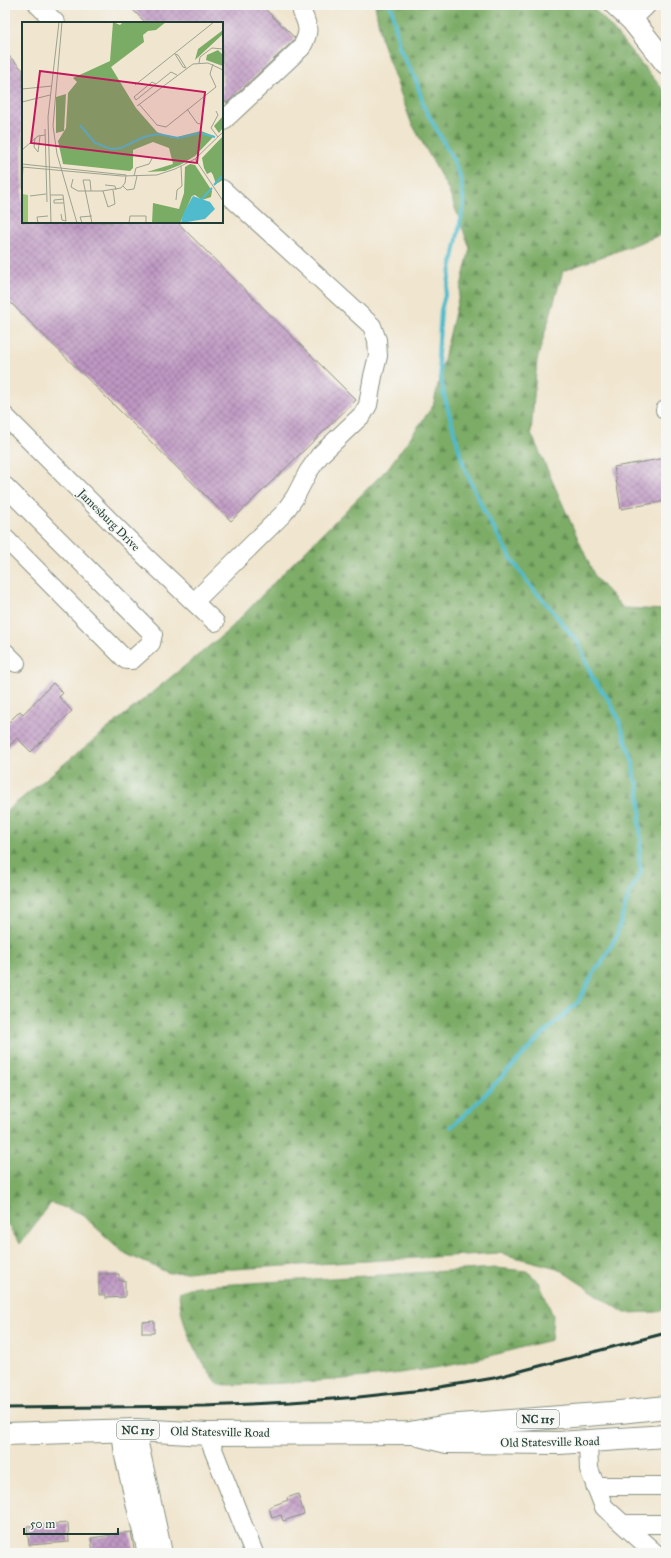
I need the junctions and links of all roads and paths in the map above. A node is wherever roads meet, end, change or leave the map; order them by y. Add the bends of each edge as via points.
1 (38, 5) edge
2 (616, 5) edge
3 (647, 5) edge
4 (302, 12) dead end
5 (632, 20) junction
6 (55, 22) edge
7 (666, 63) edge
8 (223, 121) edge
9 (223, 190) edge
10 (5, 416) edge
11 (5, 486) edge
12 (5, 538) edge
13 (194, 602) junction
14 (215, 622) dead end
15 (666, 1407) edge
16 (128, 1430) junction
17 (410, 1433) junction
18 (5, 1434) edge
19 (207, 1434) junction
20 (666, 1436) edge
21 (588, 1442) junction
22 (595, 1486) junction
23 (666, 1486) edge
24 (623, 1524) junction
25 (666, 1524) edge
26 (147, 1553) edge
27 (163, 1553) edge
28 (254, 1553) edge
29 (655, 1553) edge

1 - 6 street
2 - 5 main road
3 - 5 street
4 - 8 street via 307,22 308,37 301,48
5 - 7 main road
9 - 13 street via 372,326 377,340 378,356 372,392 363,414 320,455 283,514
10 - 13 street, Jamesburg Drive
11 - 12 street via 153,634 151,643 132,660 126,660
13 - 14 street, Jamesburg Drive
15 - 17 main road, Old Statesville Road / NC 115 via 447,1426
16 - 18 main road, Old Statesville Road / NC 115
16 - 19 main road, Old Statesville Road / NC 115
16 - 26 street via 124,1456
16 - 27 street
17 - 19 main road, Old Statesville Road / NC 115
17 - 21 main road, Old Statesville Road / NC 115 via 448,1442
19 - 28 street
20 - 21 main road, Old Statesville Road / NC 115
21 - 22 street via 589,1469
22 - 23 street
22 - 24 street via 604,1506
24 - 25 street
24 - 29 street

